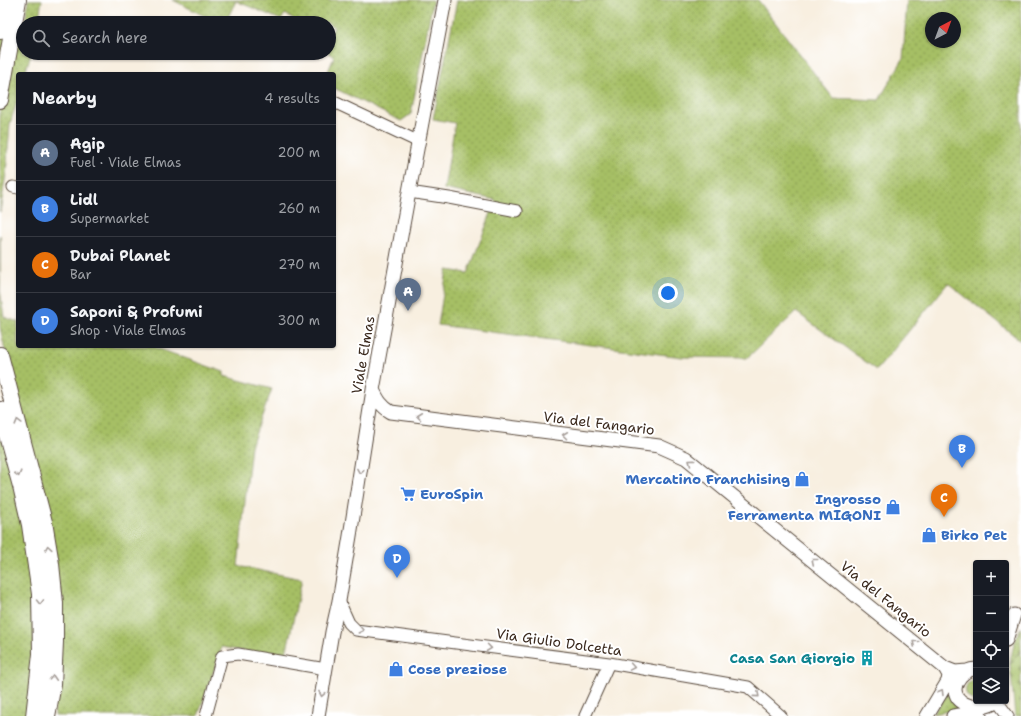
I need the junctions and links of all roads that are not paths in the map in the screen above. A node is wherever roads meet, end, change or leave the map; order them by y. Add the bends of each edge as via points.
1 (5, 0) edge
2 (18, 0) edge
3 (445, 0) edge
4 (6, 31) edge
5 (0, 100) edge
6 (336, 103) edge
7 (419, 142) junction
8 (409, 192) junction
9 (517, 211) dead end
10 (0, 355) edge
11 (373, 390) junction
12 (0, 410) edge
13 (391, 412) junction
14 (366, 432) junction
15 (339, 601) junction
16 (1014, 614) edge
17 (1008, 632) edge
18 (609, 663) junction
19 (945, 668) junction
20 (326, 669) junction
21 (971, 670) edge
22 (995, 704) edge
23 (999, 704) edge
24 (977, 714) edge
25 (34, 716) edge
26 (47, 716) edge
27 (206, 716) edge
28 (318, 716) edge
29 (585, 716) edge
30 (781, 716) edge
31 (927, 716) edge
32 (953, 716) edge
33 (1008, 716) edge

1 - 4 highway
2 - 4 highway
3 - 7 main road, Viale Elmas
4 - 5 highway
6 - 7 street
7 - 8 main road, Viale Elmas
8 - 9 street
8 - 11 main road, Viale Elmas
26 -> 10 highway via 53,684 55,642 51,564 44,522
11 - 13 main road via 383,408
11 - 14 main road, Viale Elmas
12 -> 25 highway via 30,525 40,594 41,654
13 - 14 main road via 378,418
19 -> 13 main road, Via del Fangario via 686,458 659,446
14 -> 15 main road, Viale Elmas
15 -> 18 street, Via Giulio Dolcetta via 349,623 356,630
15 - 20 main road, Viale Elmas
16 - 17 main road
18 - 29 street
18 -> 30 street, Via Giulio Dolcetta via 748,687
19 - 21 main road, Via del Fangario via 955,672
31 -> 19 main road via 948,681 949,674
20 - 27 street via 238,654 222,656
20 -> 28 main road, Viale Elmas
21 - 24 main road via 961,675 955,687 955,694 961,706
22 - 24 main road via 989,710
23 - 33 street
24 - 32 main road

